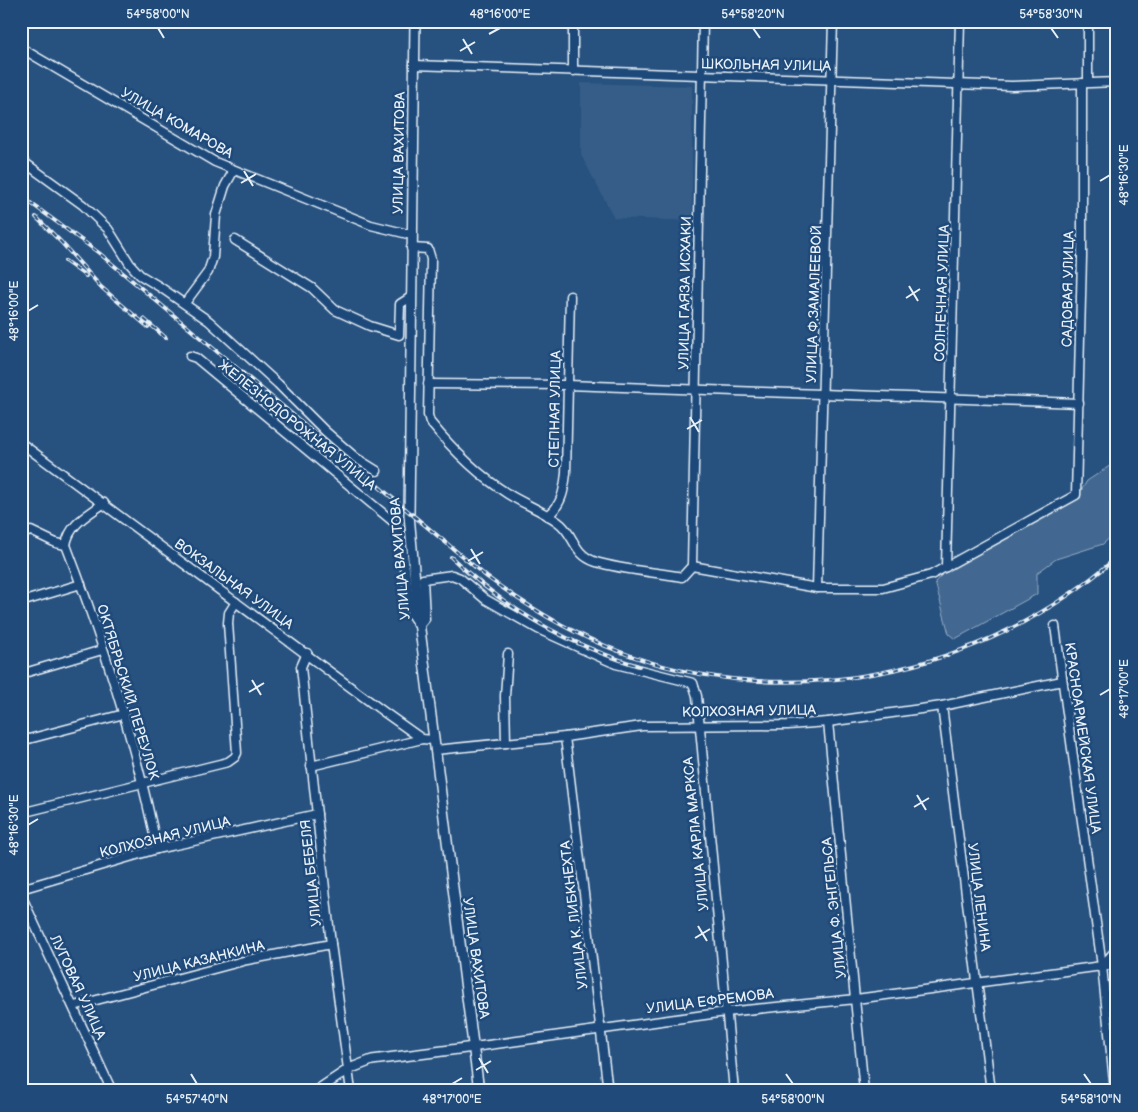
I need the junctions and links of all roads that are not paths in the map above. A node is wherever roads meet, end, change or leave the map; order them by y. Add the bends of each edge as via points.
1 (415, 21) edge
2 (573, 21) edge
3 (703, 21) edge
4 (833, 21) edge
5 (960, 21) edge
6 (1088, 21) edge
7 (21, 48) edge
8 (414, 65) junction
9 (573, 71) junction
10 (702, 77) junction
11 (833, 79) junction
12 (1117, 82) edge
13 (1085, 83) junction
14 (960, 84) junction
15 (21, 160) edge
16 (234, 170) junction
17 (412, 235) junction
18 (236, 240) dead end
19 (412, 248) junction
20 (570, 296) dead end
21 (411, 297) junction
22 (185, 304) junction
23 (190, 356) dead end
24 (428, 384) junction
25 (567, 386) junction
26 (695, 391) junction
27 (824, 394) junction
28 (950, 399) junction
29 (1079, 403) junction
30 (21, 443) edge
31 (377, 471) dead end
32 (104, 503) junction
33 (548, 516) junction
34 (21, 534) edge
35 (66, 545) junction
36 (692, 566) junction
37 (946, 567) junction
38 (81, 584) junction
39 (817, 588) junction
40 (21, 602) edge
41 (236, 602) junction
42 (420, 626) junction
43 (1056, 626) dead end
44 (102, 650) junction
45 (307, 654) junction
46 (508, 654) dead end
47 (21, 674) edge
48 (1062, 681) junction
49 (942, 706) junction
50 (124, 714) junction
51 (828, 722) junction
52 (698, 724) junction
53 (565, 737) junction
54 (422, 739) junction
55 (433, 740) junction
56 (21, 741) edge
57 (506, 743) junction
58 (435, 750) junction
59 (312, 766) junction
60 (143, 782) junction
61 (21, 813) edge
62 (317, 814) junction
63 (157, 849) junction
64 (21, 890) edge
65 (21, 895) edge
66 (331, 944) junction
67 (1117, 950) edge
68 (1117, 964) edge
69 (1102, 966) junction
70 (977, 983) junction
71 (856, 999) junction
72 (74, 1006) junction
73 (726, 1012) junction
74 (600, 1029) junction
75 (474, 1046) junction
76 (349, 1068) junction
77 (112, 1091) edge
78 (316, 1091) edge
79 (351, 1091) edge
80 (479, 1091) edge
81 (608, 1091) edge
82 (734, 1091) edge
83 (864, 1091) edge
84 (991, 1091) edge
85 (1115, 1091) edge

1 - 8 main road, УЛИЦА ВАХИТОВА
2 - 9 street
3 - 10 street, УЛИЦА ГАЯЗА ИСХАКИ
4 - 11 street, УЛИЦА Ф.ЗАМАЛЕЕВОЙ
5 - 14 street, СОЛНЕЧНАЯ УЛИЦА
6 - 13 street, САДОВАЯ УЛИЦА
7 - 16 street, УЛИЦА КОМАРОВА via 215,162
8 - 9 street, ШКОЛЬНАЯ УЛИЦА
8 - 17 main road, УЛИЦА ВАХИТОВА
9 - 10 street, ШКОЛЬНАЯ УЛИЦА
10 - 11 street, ШКОЛЬНАЯ УЛИЦА
10 - 26 street, УЛИЦА ГАЯЗА ИСХАКИ
11 - 14 street, ШКОЛЬНАЯ УЛИЦА
11 - 27 street, УЛИЦА Ф.ЗАМАЛЕЕВОЙ
12 - 13 street, ШКОЛЬНАЯ УЛИЦА
13 - 14 street, ШКОЛЬНАЯ УЛИЦА
13 - 29 street, САДОВАЯ УЛИЦА
14 - 28 street, СОЛНЕЧНАЯ УЛИЦА
15 - 22 street via 83,205 102,223 140,276
16 - 17 street, УЛИЦА КОМАРОВА via 371,225
16 - 22 street via 224,186 216,215 213,257 208,272
17 - 19 main road, УЛИЦА ВАХИТОВА
18 - 21 street via 312,288 335,310 388,332 399,335 400,304
19 - 21 main road, УЛИЦА ВАХИТОВА
19 - 24 street via 428,249 430,259
20 - 25 street, СТЕПНАЯ УЛИЦА
21 - 42 main road, УЛИЦА ВАХИТОВА via 408,515
22 - 31 street via 209,321 278,384 325,432
23 - 42 street, ЖЕЛЕЗНОДОРОЖНАЯ УЛИЦА via 396,524 400,531 410,614
24 - 25 street
24 - 33 street via 430,422 451,446 484,477
25 - 26 street
25 - 33 street, СТЕПНАЯ УЛИЦА via 565,488 557,508
26 - 27 street
26 - 36 street, УЛИЦА ГАЯЗА ИСХАКИ
27 - 28 street
27 - 39 street, УЛИЦА Ф.ЗАМАЛЕЕВОЙ
28 - 29 street
28 - 37 street, СОЛНЕЧНАЯ УЛИЦА
29 - 37 street, САДОВАЯ УЛИЦА via 1076,495
30 - 32 street, ВОКЗАЛЬНАЯ УЛИЦА
32 - 35 street via 70,531
32 - 41 street, ВОКЗАЛЬНАЯ УЛИЦА
33 - 36 street via 566,529 581,554 596,562 682,577
34 - 35 street via 31,531
35 - 38 street, ОКТЯБРЬСКИЙ ПЕРЕУЛОК
36 - 39 street
37 - 39 street via 931,575 882,588
38 - 40 street
38 - 44 street, ОКТЯБРЬСКИЙ ПЕРЕУЛОК
41 - 45 street, ВОКЗАЛЬНАЯ УЛИЦА
41 - 60 street via 228,622 235,757 228,762
42 - 52 street, УЛИЦА КАРЛА МАРКСА via 425,619 423,579 452,575 492,603 588,652 616,664 694,683
42 - 55 main road, УЛИЦА ВАХИТОВА
43 - 48 street, КРАСНОАРМЕЙСКАЯ УЛИЦА
44 - 47 street
44 - 50 street, ОКТЯБРЬСКИЙ ПЕРЕУЛОК
45 - 54 street, ВОКЗАЛЬНАЯ УЛИЦА
45 - 59 street, УЛИЦА БЕБЕЛЯ via 301,667
46 - 57 street
48 - 49 street, КОЛХОЗНАЯ УЛИЦА
48 - 69 street, КРАСНОАРМЕЙСКАЯ УЛИЦА
49 - 51 street, КОЛХОЗНАЯ УЛИЦА
49 - 70 street, УЛИЦА ЛЕНИНА
50 - 56 street
50 - 60 street, ОКТЯБРЬСКИЙ ПЕРЕУЛОК
51 - 52 street, КОЛХОЗНАЯ УЛИЦА
51 - 71 street, УЛИЦА Ф. ЭНГЕЛЬСА
52 - 53 street, КОЛХОЗНАЯ УЛИЦА via 642,726
52 - 73 street, УЛИЦА КАРЛА МАРКСА
53 - 57 street, КОЛХОЗНАЯ УЛИЦА
53 - 74 street, УЛИЦА К. ЛИБКНЕХТА
54 - 55 street
54 - 59 street
55 - 58 main road, УЛИЦА ВАХИТОВА
57 - 58 street, КОЛХОЗНАЯ УЛИЦА
58 - 75 main road, УЛИЦА ВАХИТОВА
59 - 62 street, УЛИЦА БЕБЕЛЯ
60 - 61 street
60 - 63 street, ОКТЯБРЬСКИЙ ПЕРЕУЛОК
62 - 63 street, КОЛХОЗНАЯ УЛИЦА
62 - 66 street, УЛИЦА БЕБЕЛЯ
63 - 64 street, КОЛХОЗНАЯ УЛИЦА
65 - 72 street, ЛУГОВАЯ УЛИЦА
66 - 72 street, УЛИЦА КАЗАНКИНА via 248,960
66 - 76 street, УЛИЦА БЕБЕЛЯ
67 - 69 street
68 - 69 street, УЛИЦА ЕФРЕМОВА
69 - 70 street, УЛИЦА ЕФРЕМОВА
69 - 85 street, КРАСНОАРМЕЙСКАЯ УЛИЦА
70 - 71 street, УЛИЦА ЕФРЕМОВА
70 - 84 street, УЛИЦА ЛЕНИНА
71 - 73 street, УЛИЦА ЕФРЕМОВА
71 - 83 street, УЛИЦА Ф. ЭНГЕЛЬСА
72 - 77 street, ЛУГОВАЯ УЛИЦА
73 - 74 street, УЛИЦА ЕФРЕМОВА
73 - 82 street, УЛИЦА КАРЛА МАРКСА
74 - 75 street, УЛИЦА ЕФРЕМОВА
74 - 81 street, УЛИЦА К. ЛИБКНЕХТА
75 - 76 main road, УЛИЦА ЕФРЕМОВА via 372,1060
75 - 80 main road, УЛИЦА ВАХИТОВА
76 - 78 main road, УЛИЦА ЕФРЕМОВА
76 - 79 street, УЛИЦА БЕБЕЛЯ

